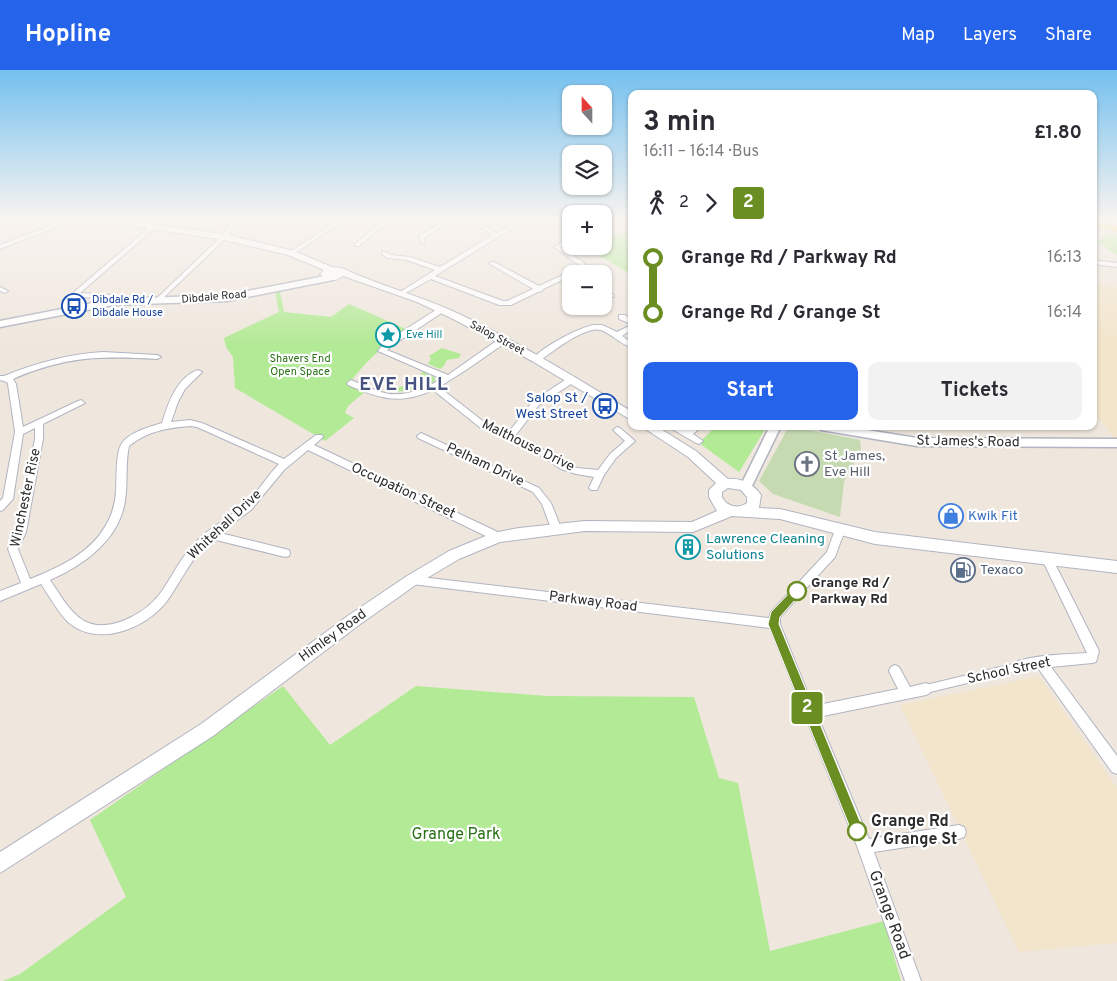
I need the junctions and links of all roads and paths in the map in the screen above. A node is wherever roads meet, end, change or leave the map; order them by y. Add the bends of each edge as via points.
1 (114, 261) edge
2 (199, 261) edge
3 (306, 261) edge
4 (415, 261) edge
5 (457, 261) edge
6 (1097, 262) edge
7 (492, 263) dead end
8 (1116, 264) dead end
9 (442, 270) junction
10 (331, 273) junction
11 (430, 276) junction
12 (562, 279) edge
13 (540, 290) junction
14 (402, 293) junction
15 (157, 301) junction
16 (113, 302) junction
17 (442, 310) junction
18 (622, 317) dead end
19 (628, 320) edge
20 (0, 324) edge
21 (628, 329) edge
22 (616, 336) junction
23 (502, 341) junction
24 (628, 342) edge
25 (140, 356) junction
26 (157, 356) dead end
27 (536, 359) junction
28 (135, 364) dead end
29 (191, 374) dead end
30 (2, 378) edge
31 (447, 378) junction
32 (571, 380) junction
33 (351, 383) dead end
34 (434, 386) junction
35 (81, 403) dead end
36 (628, 414) edge
37 (39, 424) junction
38 (166, 425) junction
39 (617, 430) dead end
40 (653, 430) edge
41 (679, 430) edge
42 (692, 430) edge
43 (774, 430) edge
44 (841, 430) edge
45 (19, 432) junction
46 (687, 434) junction
47 (421, 436) dead end
48 (319, 437) dead end
49 (510, 437) junction
50 (699, 441) dead end
51 (1117, 443) edge
52 (308, 446) junction
53 (285, 463) junction
54 (600, 474) junction
55 (721, 486) junction
56 (746, 487) junction
57 (594, 488) dead end
58 (755, 500) junction
59 (1, 506) edge
60 (729, 509) junction
61 (780, 514) junction
62 (556, 528) junction
63 (840, 530) junction
64 (211, 534) junction
65 (498, 537) junction
66 (285, 553) dead end
67 (1047, 558) junction
68 (1117, 567) edge
69 (44, 579) junction
70 (412, 580) junction
71 (27, 585) junction
72 (0, 596) edge
73 (774, 624) junction
74 (1041, 662) junction
75 (1017, 667) joint
76 (895, 671) dead end
77 (926, 689) joint
78 (907, 693) junction
79 (809, 713) junction
80 (1114, 759) edge
81 (959, 832) dead end
82 (864, 847) junction
83 (0, 863) edge
84 (912, 981) edge

1 - 16 street via 76,293 110,296
2 - 15 street
3 - 10 main road, Salop Street
4 - 9 street
5 - 9 street
6 - 8 street
7 - 13 street
9 - 11 street
10 - 14 main road, Salop Street
10 - 15 street, Dibdale Road via 310,283 227,298
11 - 13 street via 502,303 514,302
11 - 14 street
12 - 13 street
14 - 17 main road, Salop Street
15 - 16 street, Dibdale Road
16 - 20 street, Dibdale Road
17 - 23 main road, Salop Street
17 - 31 street via 382,351
18 - 19 street
21 - 22 street
22 - 24 street
22 - 27 street via 601,328 587,329
23 - 27 main road, Salop Street
23 - 31 street
25 - 26 street
25 - 28 street
25 - 30 street via 79,357
27 - 32 main road, Salop Street
29 - 38 street via 174,400
30 - 45 street via 12,384
31 - 34 street
32 - 36 main road, Salop Street
32 - 49 street via 536,403
33 - 34 street via 389,397 406,398
34 - 49 street, Malthouse Drive via 485,427
35 - 37 street
37 - 45 street
37 - 71 street, Winchester Rise via 21,532 13,549
38 - 53 street via 199,425
38 - 69 street via 136,436 125,445 119,504 104,537 84,556
39 - 54 street via 631,441 613,456
40 - 55 main road via 705,464
41 - 46 street
42 - 46 street
43 - 56 street
44 - 51 street, St James's Road via 916,442
45 - 59 street via 8,499
46 - 50 street
47 - 62 street, Pelham Drive via 536,490 546,503
48 - 52 street, Whitehall Drive
49 - 54 street, Malthouse Drive via 535,448 564,467
52 - 53 street, Whitehall Drive
52 - 65 street, Occupation Street
53 - 64 street, Whitehall Drive via 254,501
54 - 57 street
55 - 56 main road via 733,483
55 - 60 main road via 715,496
56 - 58 main road
58 - 60 main road via 750,509
58 - 61 main road
60 - 61 main road
60 - 62 main road, Himley Road via 693,527
61 - 63 main road
62 - 65 main road, Himley Road
63 - 67 main road via 942,547
63 - 73 street via 831,554 775,615
64 - 66 street
64 - 69 street, Whitehall Drive via 188,558 156,606 121,626 94,629 83,626 73,619
65 - 70 main road, Himley Road via 454,555
67 - 68 main road
67 - 74 street, School Street via 1093,651 1092,658
69 - 71 street
70 - 73 street, Parkway Road
70 - 83 main road, Himley Road via 207,730
71 - 72 street
73 - 79 street, Grange Road
74 - 75 street, School Street
74 - 80 street
75 - 77 street, School Street
76 - 78 street
77 - 78 street, School Street
78 - 79 street, School Street
79 - 82 street, Grange Road
81 - 82 street
82 - 84 street, Grange Road

